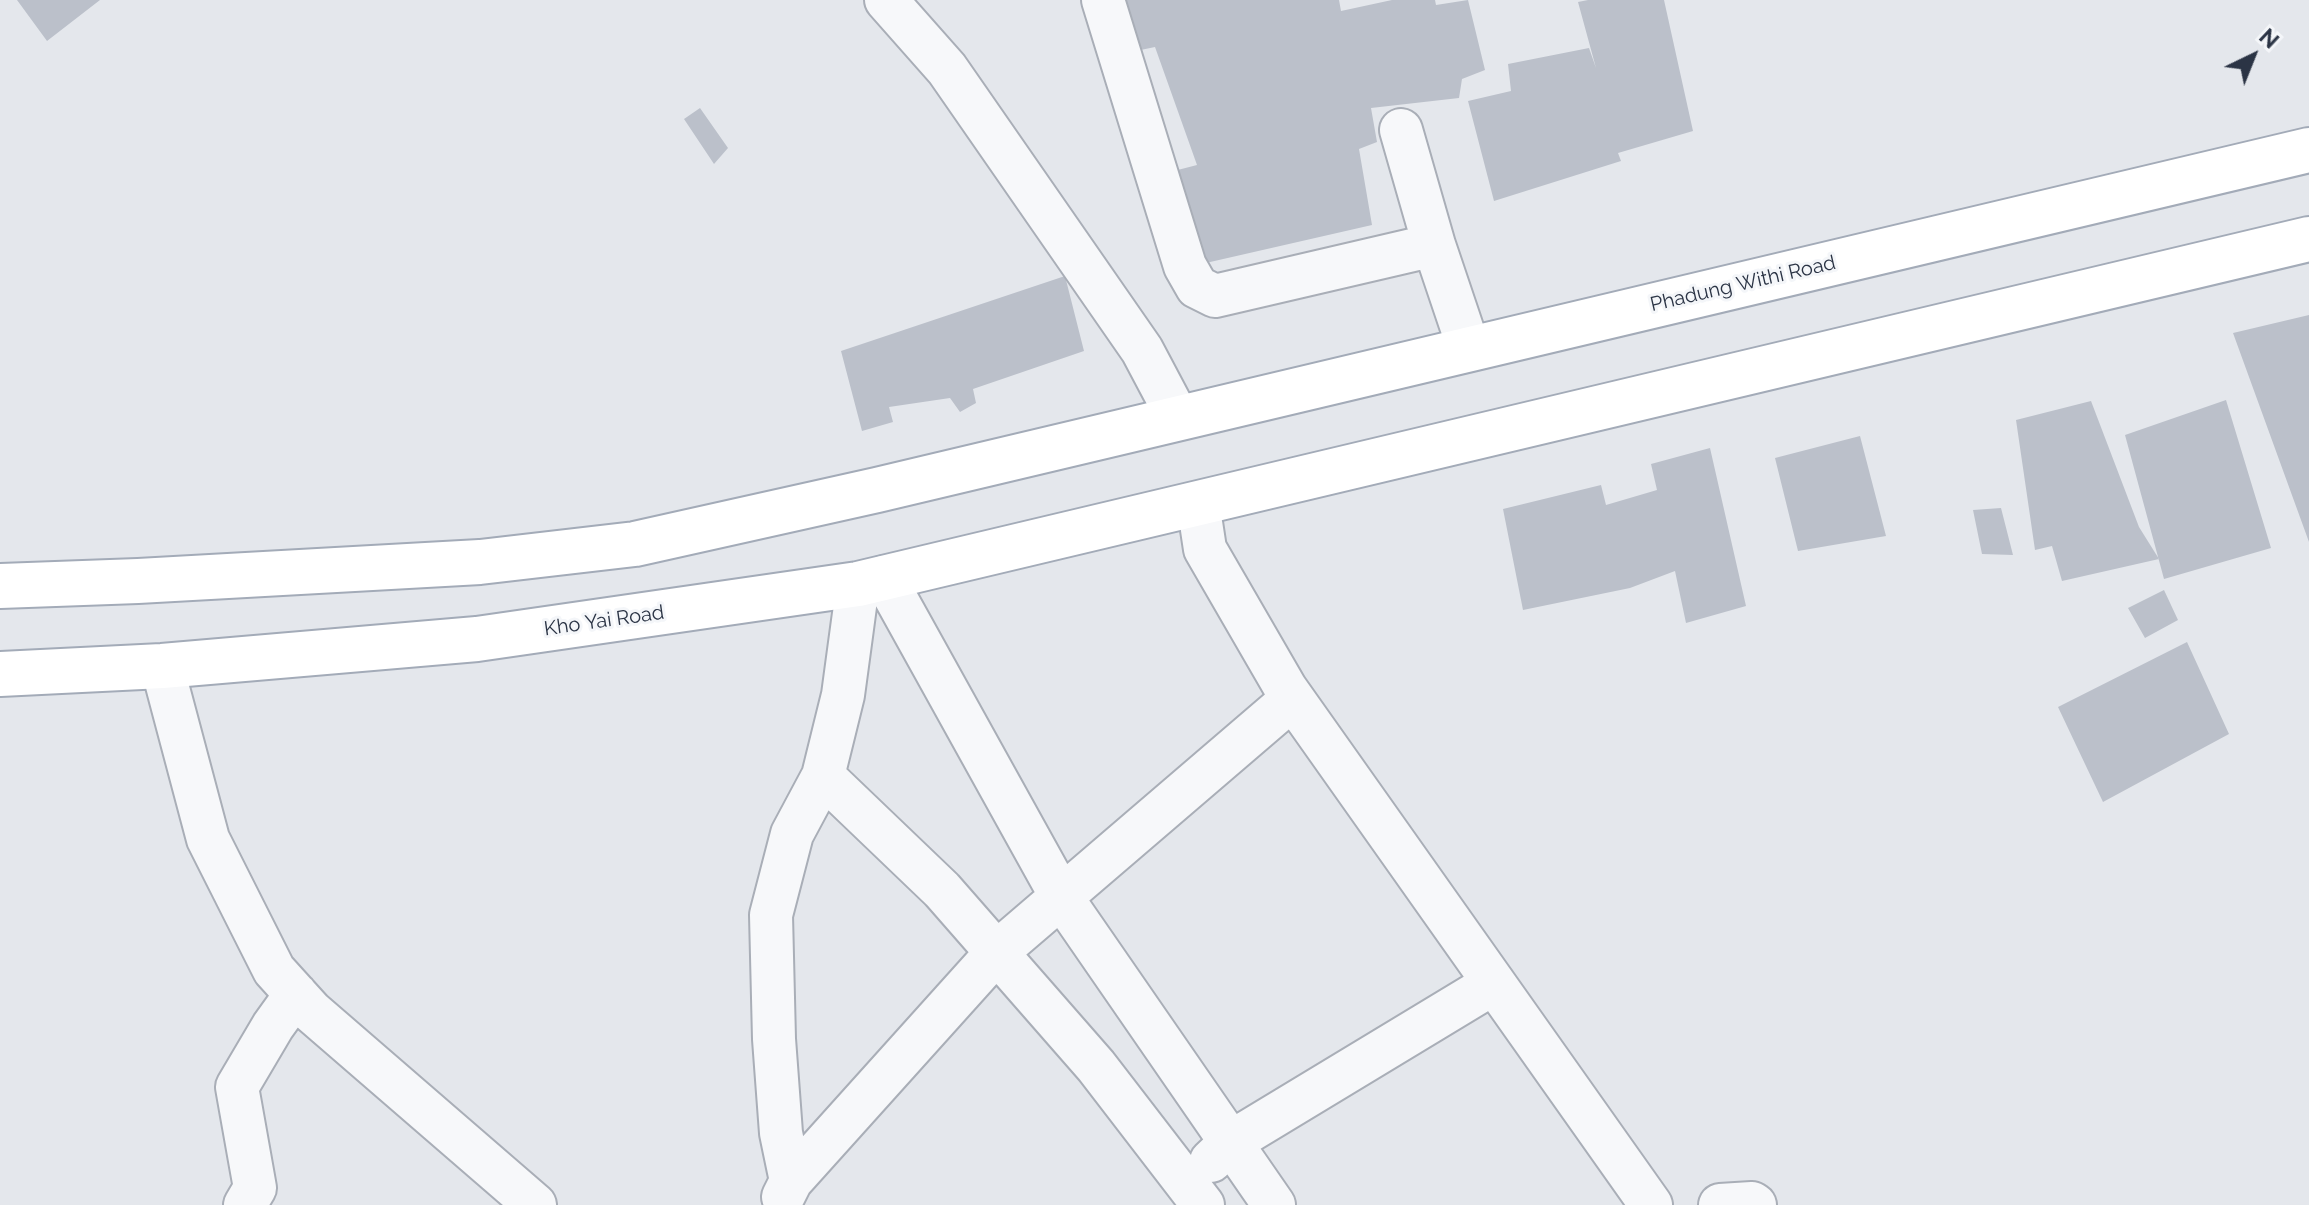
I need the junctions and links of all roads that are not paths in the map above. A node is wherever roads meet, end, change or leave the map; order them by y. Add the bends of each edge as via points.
1 (886, 0) edge
2 (1103, 0) edge
3 (1401, 130) dead end
4 (2309, 150) edge
5 (2309, 239) edge
6 (1434, 245) junction
7 (1469, 349) junction
8 (1178, 418) junction
9 (1198, 503) junction
10 (871, 580) junction
11 (0, 586) edge
12 (162, 666) junction
13 (0, 674) edge
14 (1292, 699) junction
15 (823, 776) junction
16 (1062, 898) junction
17 (997, 952) junction
18 (1494, 983) junction
19 (296, 994) junction
20 (1231, 1142) junction
21 (785, 1193) edge
22 (1194, 1194) edge
23 (245, 1205) edge
24 (535, 1205) edge
25 (1274, 1205) edge
26 (1651, 1205) edge
27 (1720, 1205) edge
28 (1755, 1205) edge

1 - 8 street via 956,82 1142,350
2 - 6 street via 1185,266 1197,287 1215,296
3 - 6 street
4 - 7 main road, Phadung Withi Road
5 - 9 main road
6 - 7 street
7 - 8 main road, Phadung Withi Road
8 - 11 main road via 635,544 480,562
9 - 10 main road, Kho Yai Road
9 - 14 street via 1205,549
10 - 12 main road, Kho Yai Road via 477,639
10 - 15 street
10 - 16 street
12 - 13 main road, Kho Yai Road
12 - 19 street via 208,839 274,970
14 - 16 street
14 - 18 street
15 - 17 street via 942,890
15 - 21 street via 792,834 771,915
16 - 17 street
16 - 20 street
17 - 21 street
17 - 22 street via 1096,1066
18 - 20 street
18 - 26 street
19 - 23 street via 237,1087 255,1188
19 - 24 street
20 - 22 street
20 - 25 street
27 - 28 street

